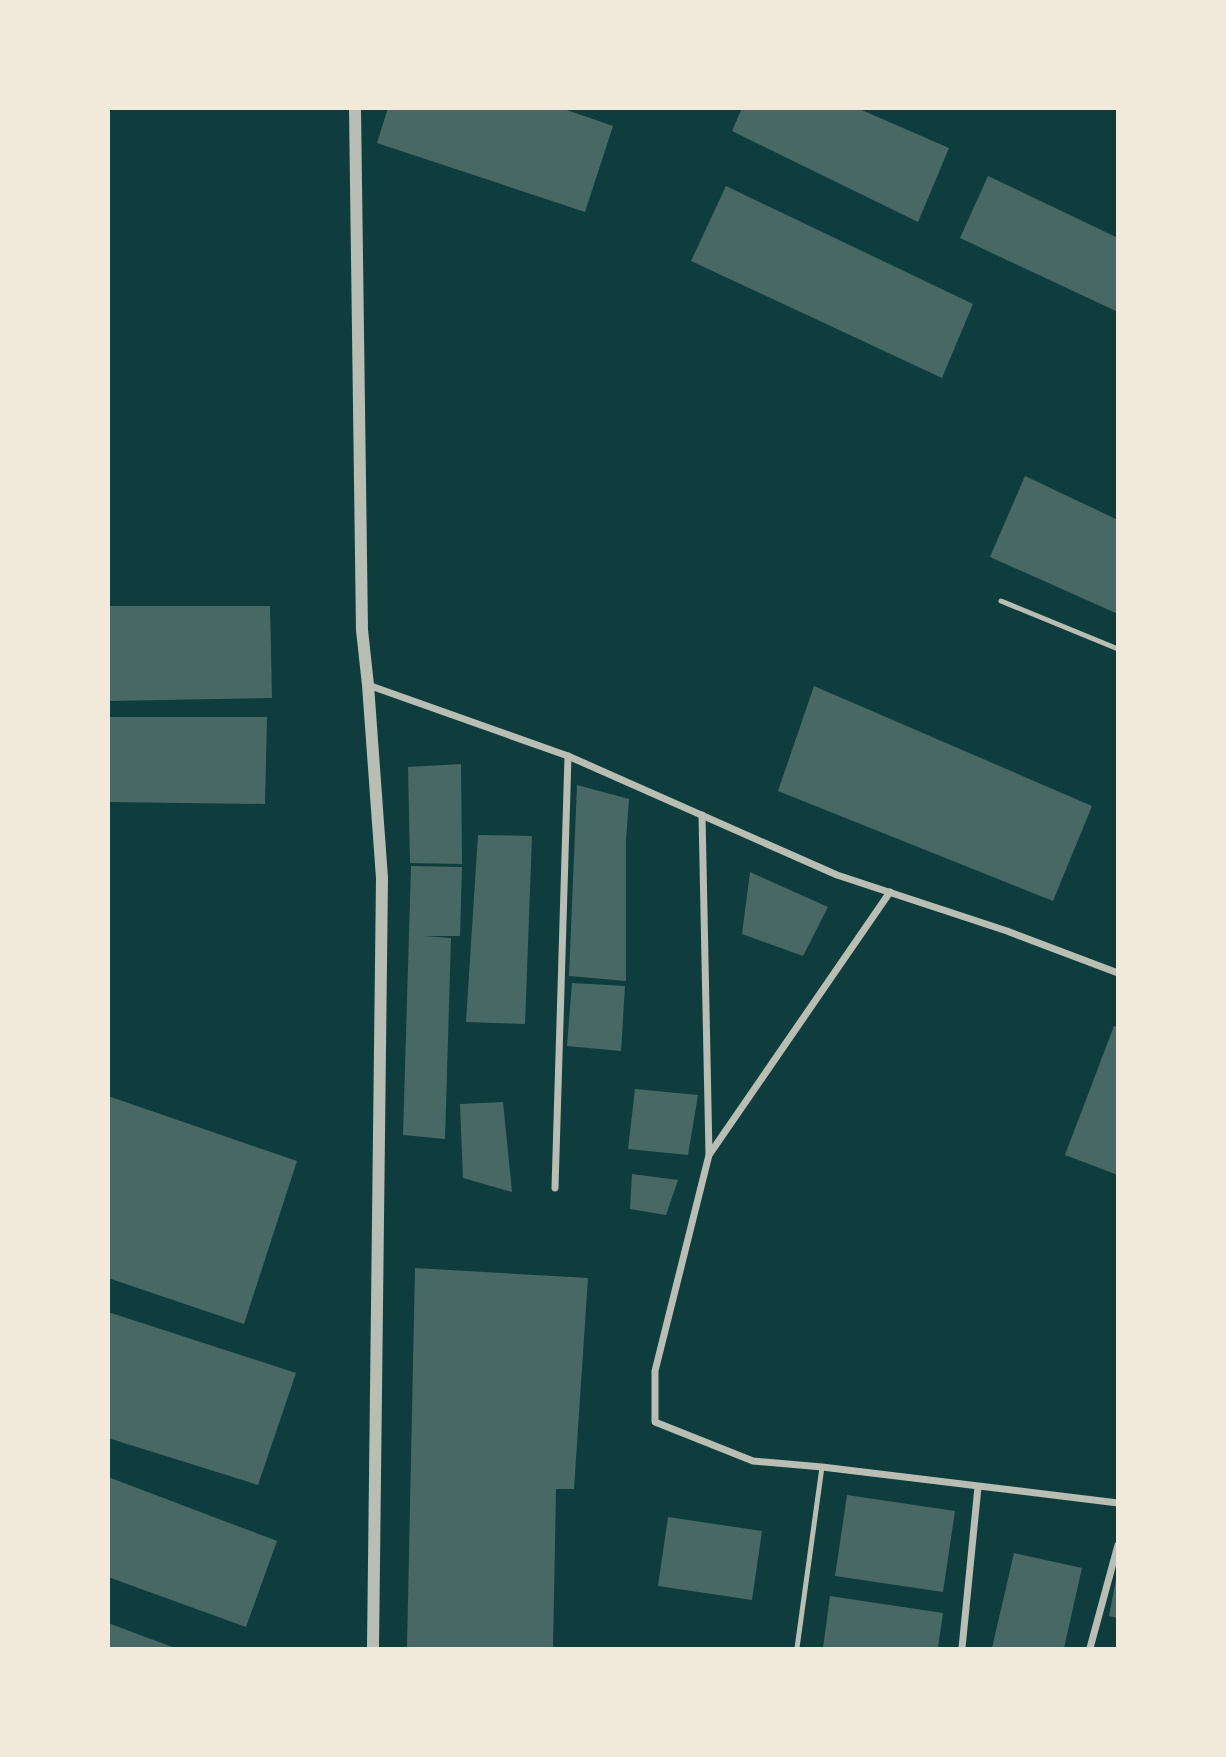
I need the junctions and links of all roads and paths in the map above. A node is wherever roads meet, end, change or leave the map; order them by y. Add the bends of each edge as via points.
1 (355, 108) edge
2 (1001, 601) dead end
3 (1118, 649) edge
4 (368, 685) junction
5 (568, 756) junction
6 (702, 815) junction
7 (890, 892) junction
8 (1118, 973) edge
9 (709, 1154) junction
10 (555, 1188) dead end
11 (822, 1467) junction
12 (978, 1487) junction
13 (1118, 1503) edge
14 (1118, 1545) edge
15 (373, 1648) edge
16 (797, 1648) edge
17 (962, 1648) edge
18 (1090, 1648) edge

1 - 4 street via 362,616
2 - 3 lane
4 - 5 street
4 - 15 street via 382,878
5 - 6 street
5 - 10 street
6 - 7 street via 837,875
6 - 9 street
7 - 8 street
7 - 9 street
9 - 11 street via 655,1371 654,1422 753,1461
11 - 12 street
11 - 16 lane
12 - 13 street
12 - 17 street
14 - 18 street

